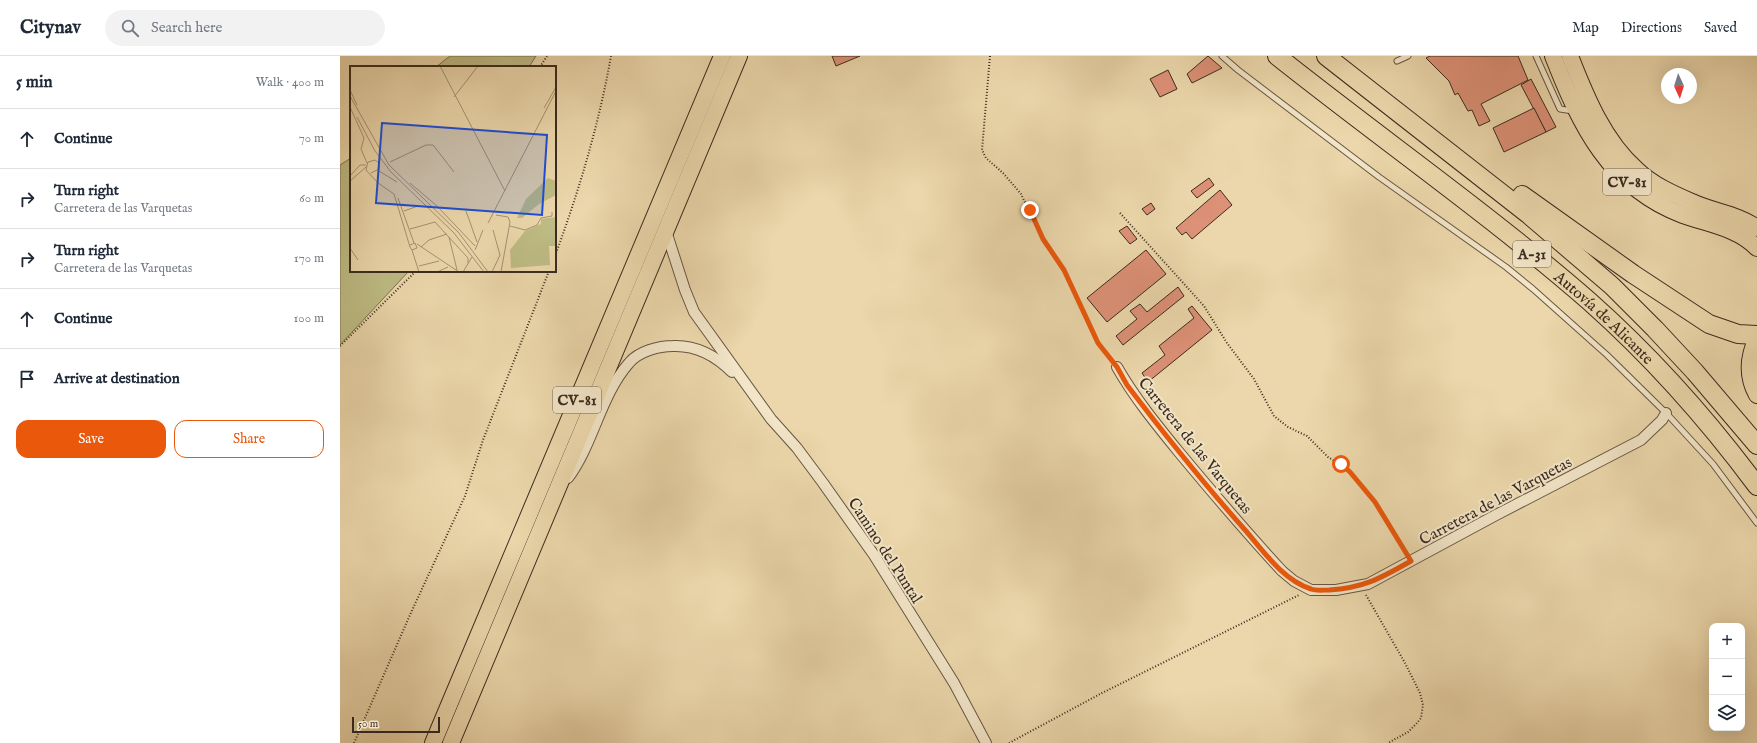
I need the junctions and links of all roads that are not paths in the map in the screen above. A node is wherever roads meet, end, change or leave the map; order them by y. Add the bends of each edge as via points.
1 (739, 56) edge
2 (1222, 56) edge
3 (1277, 56) edge
4 (1326, 56) edge
5 (1408, 56) edge
6 (1536, 56) edge
7 (1553, 56) edge
8 (1570, 56) edge
9 (718, 59) edge
10 (1397, 61) dead end
11 (1578, 112) junction
12 (1468, 166) junction
13 (1757, 228) edge
14 (666, 231) junction
15 (1757, 248) edge
16 (1757, 336) edge
17 (1117, 367) road end
18 (745, 385) junction
19 (1757, 396) edge
20 (1666, 413) junction
21 (1757, 445) edge
22 (1757, 486) edge
23 (556, 494) junction
24 (1757, 522) edge
25 (433, 743) edge
26 (451, 743) edge
27 (986, 743) edge

1 - 14 main road, CV-81
2 - 20 lane via 1379,177 1506,267 1607,355
3 - 22 highway, Autovía de Alicante / A-31 via 1510,235 1589,302 1675,387
4 - 12 highway, Autovía de Alicante / A-31
5 - 10 lane
6 - 11 lane via 1560,109
7 - 11 main road, CV-81
8 - 13 main road, CV-81 via 1599,121 1617,150 1638,171 1670,192 1739,218
9 - 25 main road, CV-81
11 - 15 main road, CV-81 via 1598,148 1630,185 1666,207 1741,235
12 - 16 highway via 1499,178 1627,270 1709,324 1738,334
12 - 21 highway, Autovía de Alicante / A-31 via 1612,286 1695,372
14 - 18 street, Camino del Puntal via 694,312
14 - 23 main road, CV-81
16 - 19 main road via 1750,362 1750,376
17 - 20 street, Carretera de las Varquetas via 1127,385 1215,496 1282,571 1294,581 1312,590 1336,590 1368,584 1641,440
18 - 23 street, Camino del Puntal via 725,365 696,349 666,346 653,348 641,354 629,362 609,393 577,465
18 - 27 street, Camino del Puntal via 797,448 874,555 954,683
20 - 24 lane via 1713,464
23 - 26 main road, CV-81

